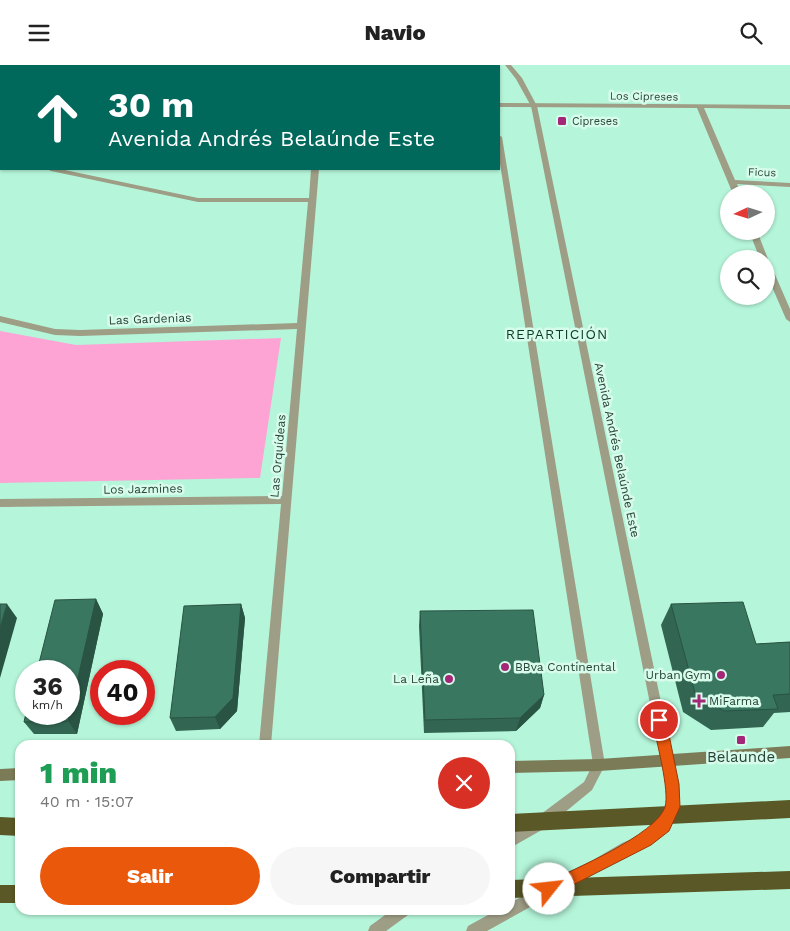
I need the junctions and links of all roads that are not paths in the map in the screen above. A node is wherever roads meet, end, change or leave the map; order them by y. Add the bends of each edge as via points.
1 (508, 65) edge
2 (500, 105) edge
3 (534, 105) junction
4 (700, 107) junction
5 (790, 107) edge
6 (500, 143) edge
7 (56, 170) edge
8 (315, 170) edge
9 (732, 182) junction
10 (733, 185) edge
11 (790, 185) edge
12 (312, 200) junction
13 (775, 280) edge
14 (786, 300) edge
15 (0, 319) edge
16 (790, 319) edge
17 (302, 326) junction
18 (286, 500) junction
19 (0, 503) edge
20 (265, 740) edge
21 (790, 752) edge
22 (667, 759) junction
23 (599, 765) junction
24 (515, 767) edge
25 (15, 774) edge
26 (0, 775) edge
27 (790, 809) edge
28 (668, 817) junction
29 (542, 822) junction
30 (515, 823) edge
31 (0, 826) edge
32 (15, 827) edge
33 (515, 838) edge
34 (790, 880) edge
35 (515, 889) edge
36 (549, 889) junction
37 (0, 894) edge
38 (15, 894) edge
39 (515, 908) edge
40 (396, 915) edge
41 (502, 915) edge
42 (375, 931) edge
43 (473, 931) edge

1 - 3 street, Avenida Andrés Belaúnde Este via 520,78
2 - 3 street, Los Cipreses
3 - 4 street, Los Cipreses
3 - 22 street, Avenida Andrés Belaúnde Este
4 - 5 street, Los Cipreses
4 - 9 street
6 - 23 street
7 - 12 street via 198,200
8 - 12 street, Las Orquídeas
9 - 10 street
9 - 11 street, Ficus
12 - 17 street, Las Orquídeas
13 - 14 street
14 - 16 street
15 - 17 street, Las Gardenias via 55,332 80,333
17 - 18 street, Las Orquídeas
18 - 19 street, Los Jazmines
18 - 20 street, Las Orquídeas
21 - 22 main road
22 - 23 main road
22 - 28 street, Avenida Andrés Belaúnde Este via 673,807
23 - 24 main road
23 - 29 street via 588,785
25 - 26 main road
27 - 28 highway
28 - 29 highway
28 - 36 street via 664,825 646,840
29 - 30 highway
29 - 33 street
31 - 32 highway
34 - 36 highway
35 - 36 highway
36 - 39 street
37 - 38 highway
40 - 42 street
41 - 43 street

